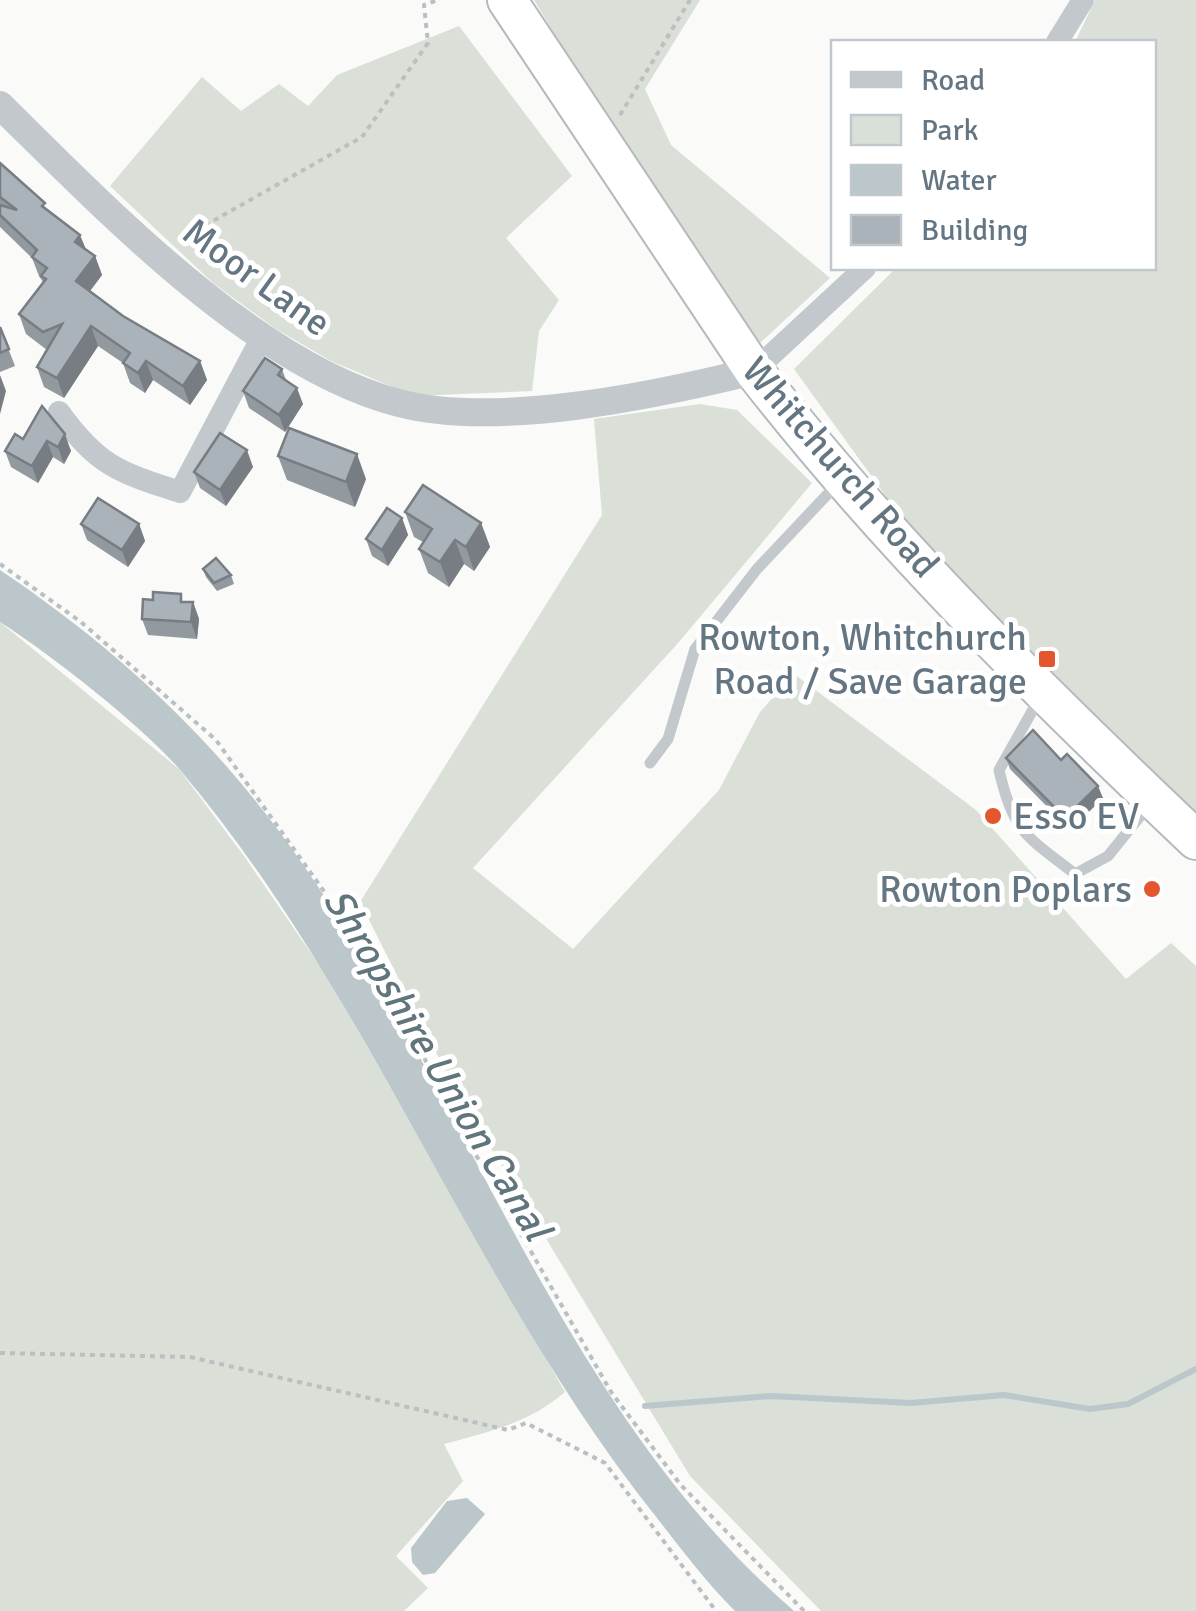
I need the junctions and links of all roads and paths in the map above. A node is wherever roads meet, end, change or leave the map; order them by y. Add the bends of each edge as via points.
1 (438, 0) edge
2 (507, 0) edge
3 (690, 0) edge
4 (1084, 0) edge
5 (1057, 40) edge
6 (0, 105) edge
7 (602, 144) junction
8 (158, 252) junction
9 (863, 270) edge
10 (262, 337) junction
11 (754, 371) junction
12 (59, 412) dead end
13 (843, 478) junction
14 (0, 564) edge
15 (1043, 690) junction
16 (650, 763) dead end
17 (1154, 800) junction
18 (1196, 840) edge
19 (0, 1354) edge
20 (716, 1611) edge
21 (804, 1611) edge

1 - 8 path via 424,5 428,43 362,137
2 - 7 highway, Whitchurch Road
3 - 7 path
4 - 5 street
6 - 8 street, Moor Lane
7 - 11 highway, Whitchurch Road
8 - 10 street, Moor Lane
9 - 11 street
10 - 11 street, Moor Lane via 348,385 401,404 460,410 613,400
10 - 12 street via 180,492 92,455
11 - 13 highway, Whitchurch Road
13 - 15 highway, Whitchurch Road
13 - 16 lane via 695,649 668,739
14 - 21 path via 82,622 216,740 372,960 611,1392 680,1484
15 - 17 highway, Whitchurch Road
15 - 17 lane via 998,770 1021,832 1075,874 1108,856
17 - 18 highway, Whitchurch Road
19 - 20 path via 190,1357 508,1430 526,1423 605,1463

